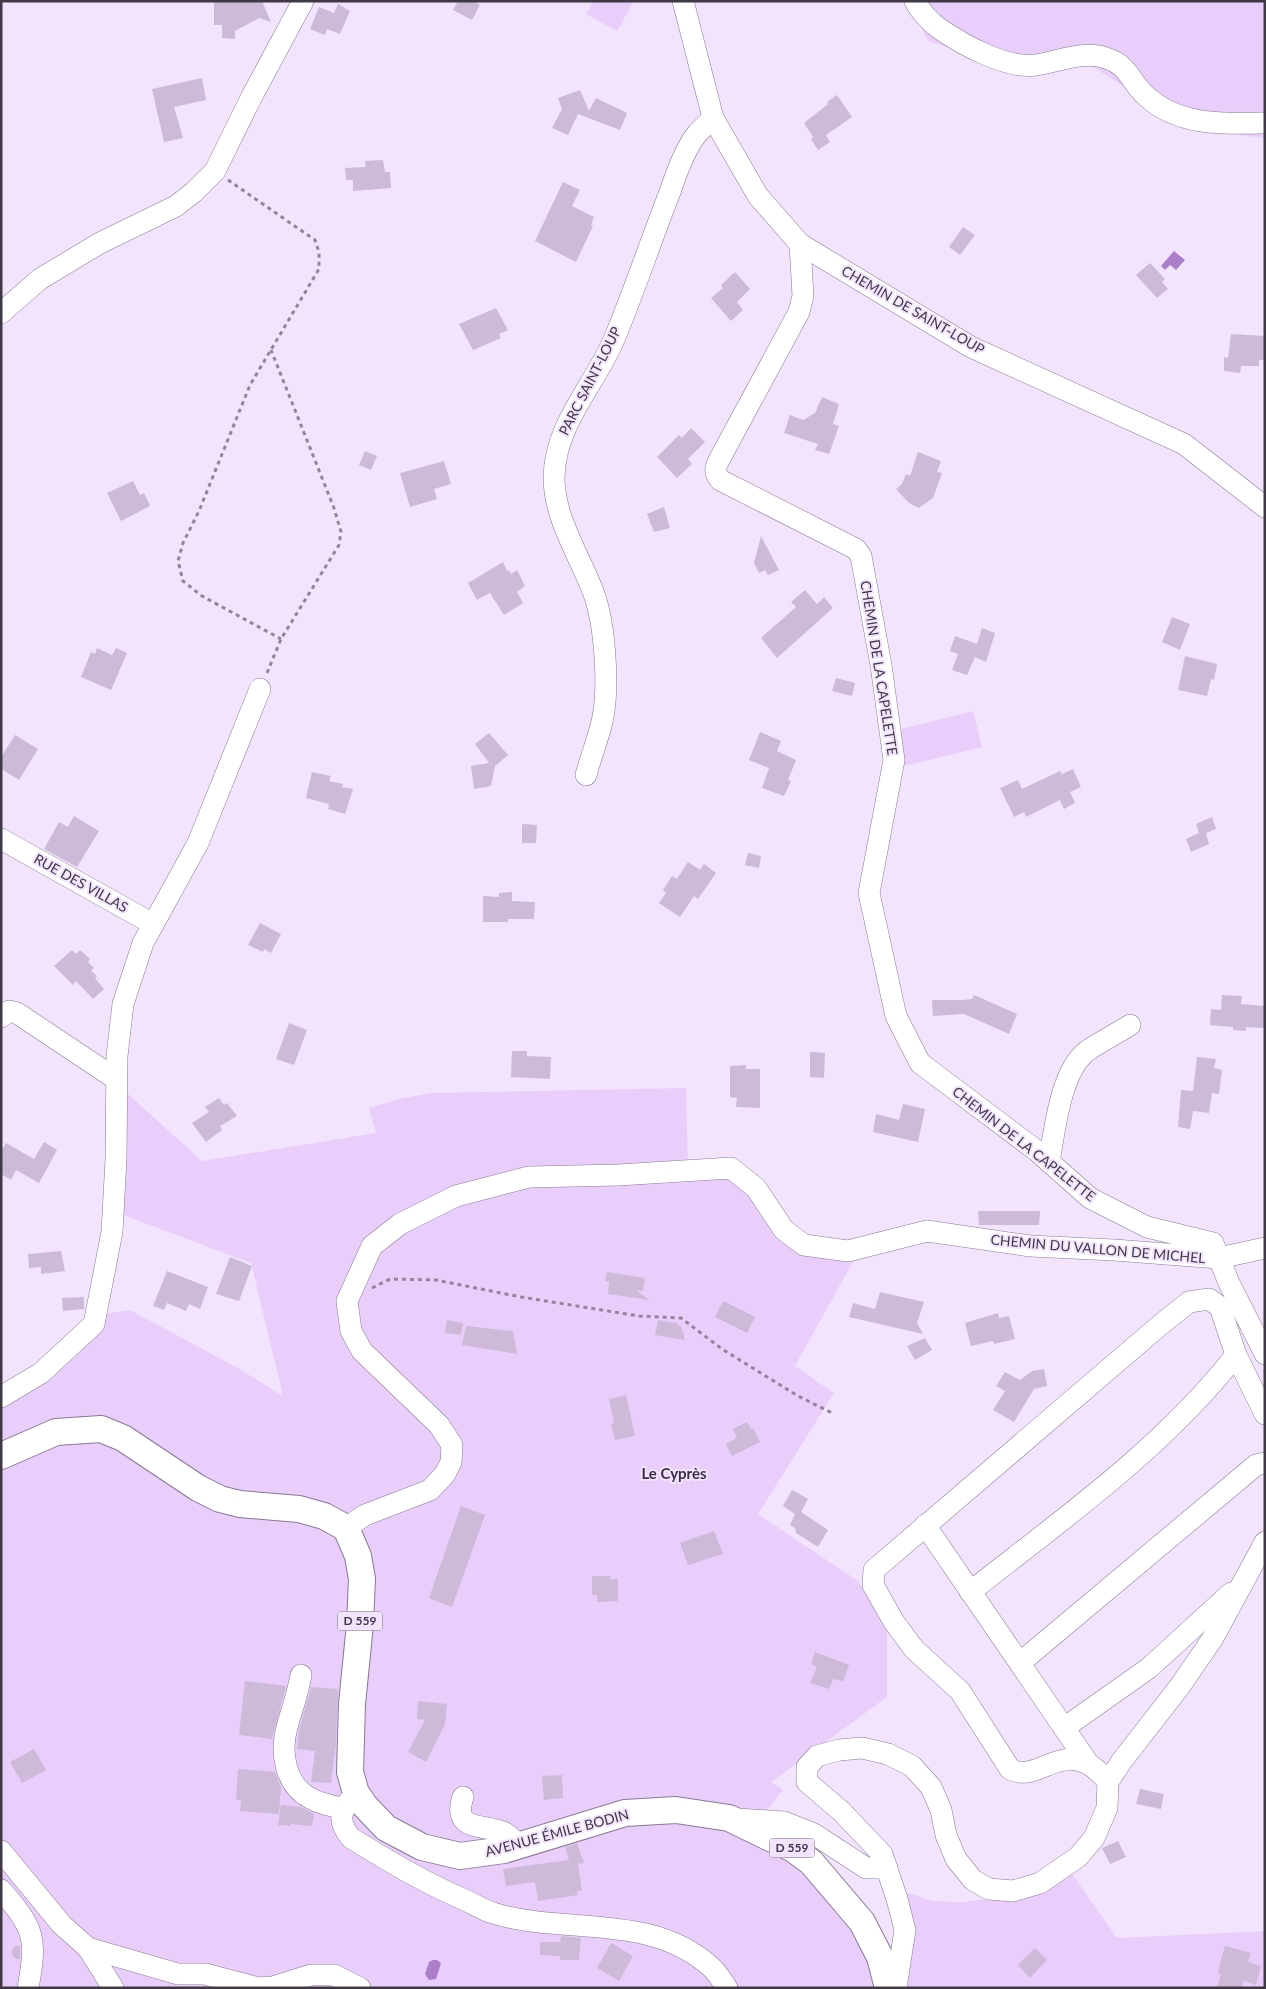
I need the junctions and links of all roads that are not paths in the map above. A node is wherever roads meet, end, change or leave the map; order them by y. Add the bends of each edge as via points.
1 (303, 1) edge
2 (683, 1) edge
3 (915, 1) edge
4 (713, 118) junction
5 (1265, 123) edge
6 (800, 244) junction
7 (1, 313) edge
8 (1265, 507) edge
9 (260, 689) road end
10 (586, 775) dead end
11 (5, 841) edge
12 (154, 924) junction
13 (1, 1017) edge
14 (1130, 1025) dead end
15 (116, 1079) junction
16 (1049, 1162) junction
17 (1265, 1248) edge
18 (1219, 1258) junction
19 (1229, 1283) junction
20 (1220, 1308) junction
21 (1265, 1354) edge
22 (1236, 1355) junction
23 (1, 1397) edge
24 (1265, 1414) edge
25 (1, 1456) edge
26 (1265, 1463) edge
27 (925, 1525) junction
28 (346, 1528) junction
29 (1265, 1542) edge
30 (1244, 1581) junction
31 (970, 1592) junction
32 (1021, 1662) junction
33 (301, 1674) dead end
34 (1064, 1728) junction
35 (1088, 1763) junction
36 (1108, 1782) junction
37 (463, 1797) dead end
38 (347, 1808) junction
39 (729, 1818) junction
40 (518, 1845) junction
41 (1, 1851) edge
42 (887, 1868) junction
43 (1, 1890) edge
44 (88, 1948) junction
45 (28, 1988) edge
46 (114, 1988) edge
47 (360, 1988) edge
48 (727, 1988) edge
49 (888, 1988) edge
50 (896, 1988) edge

1 - 7 street via 215,171 176,206 100,243 40,279
2 - 4 street, CHEMIN DE SAINT-LOUP
3 - 5 street via 939,28 1002,61 1034,66 1072,56 1104,57 1126,69 1146,96 1171,113 1213,123
4 - 6 street, CHEMIN DE SAINT-LOUP via 758,196
4 - 10 street, PARC SAINT-LOUP via 696,135 679,168 615,338 570,416 559,442 554,477 558,504 594,595 605,663 603,717
6 - 8 street, CHEMIN DE SAINT-LOUP via 971,347 1184,444
6 - 16 street, CHEMIN DE LA CAPELETTE via 803,296 799,312 719,460 716,473 720,480 856,549 861,556 894,760 869,893 896,1016 920,1063
9 - 12 street via 198,843
11 - 12 street, RUE DES VILLAS
12 - 15 street via 143,943 123,1004
13 - 15 street via 9,1011 17,1013
14 - 16 street via 1086,1052 1072,1071 1062,1092
15 - 23 street via 112,1232 94,1324 41,1373
16 - 18 street, CHEMIN DE LA CAPELETTE via 1090,1198 1147,1227 1213,1243
17 - 18 street, CHEMIN DU VALLON DE MICHEL
18 - 19 street
18 - 28 street, CHEMIN DU VALLON DE MICHEL via 1030,1246 927,1231 848,1251 804,1245 784,1230 756,1188 731,1168 529,1177 456,1196 400,1224 372,1246 347,1301 351,1332 362,1351 439,1425 452,1445 451,1462 430,1490 365,1515
19 - 20 street
19 - 21 street
20 - 22 street
20 - 27 street via 1209,1299 1189,1302
22 - 24 street
22 - 31 street via 1203,1396 1121,1474
25 - 28 main road via 56,1432 101,1429 124,1438 198,1488 220,1499 299,1509 324,1516
26 - 32 street via 1256,1465
27 - 31 street
27 - 35 street via 874,1570 873,1585 894,1622 914,1649 960,1691 1010,1769 1024,1773 1066,1759
28 - 38 main road, AVENUE ÉMILE BODIN / D 559 via 358,1556 362,1579
29 - 30 street
30 - 34 street via 1149,1668
30 - 36 street via 1213,1638
31 - 32 street
32 - 34 street
33 - 38 street via 286,1728 285,1762 290,1778 309,1798
34 - 35 street
35 - 36 street
36 - 42 street via 1108,1808 1094,1838 1078,1857 1040,1883 1014,1891 989,1889 973,1880 956,1859 931,1787 912,1766 888,1754 862,1748 817,1756 806,1767 807,1782 841,1811 882,1854
37 - 40 street via 460,1807 465,1821 503,1832
38 - 40 main road, AVENUE ÉMILE BODIN / D 559 via 365,1806 386,1828 422,1847 460,1856
38 - 48 street via 352,1838 411,1876 492,1913 657,1936 684,1948 712,1967
39 - 40 main road, AVENUE ÉMILE BODIN / D 559 via 676,1810 626,1813
39 - 42 street via 784,1822 814,1834 866,1868
39 - 49 main road, AVENUE ÉMILE BODIN / D 559 via 792,1848 811,1862 862,1922 880,1957
41 - 44 street via 62,1925
42 - 50 street via 905,1930
43 - 45 street via 18,1909 33,1940 34,1955
44 - 46 street
44 - 47 street via 178,1974 205,1974 258,1988 273,1987 311,1975 334,1975

